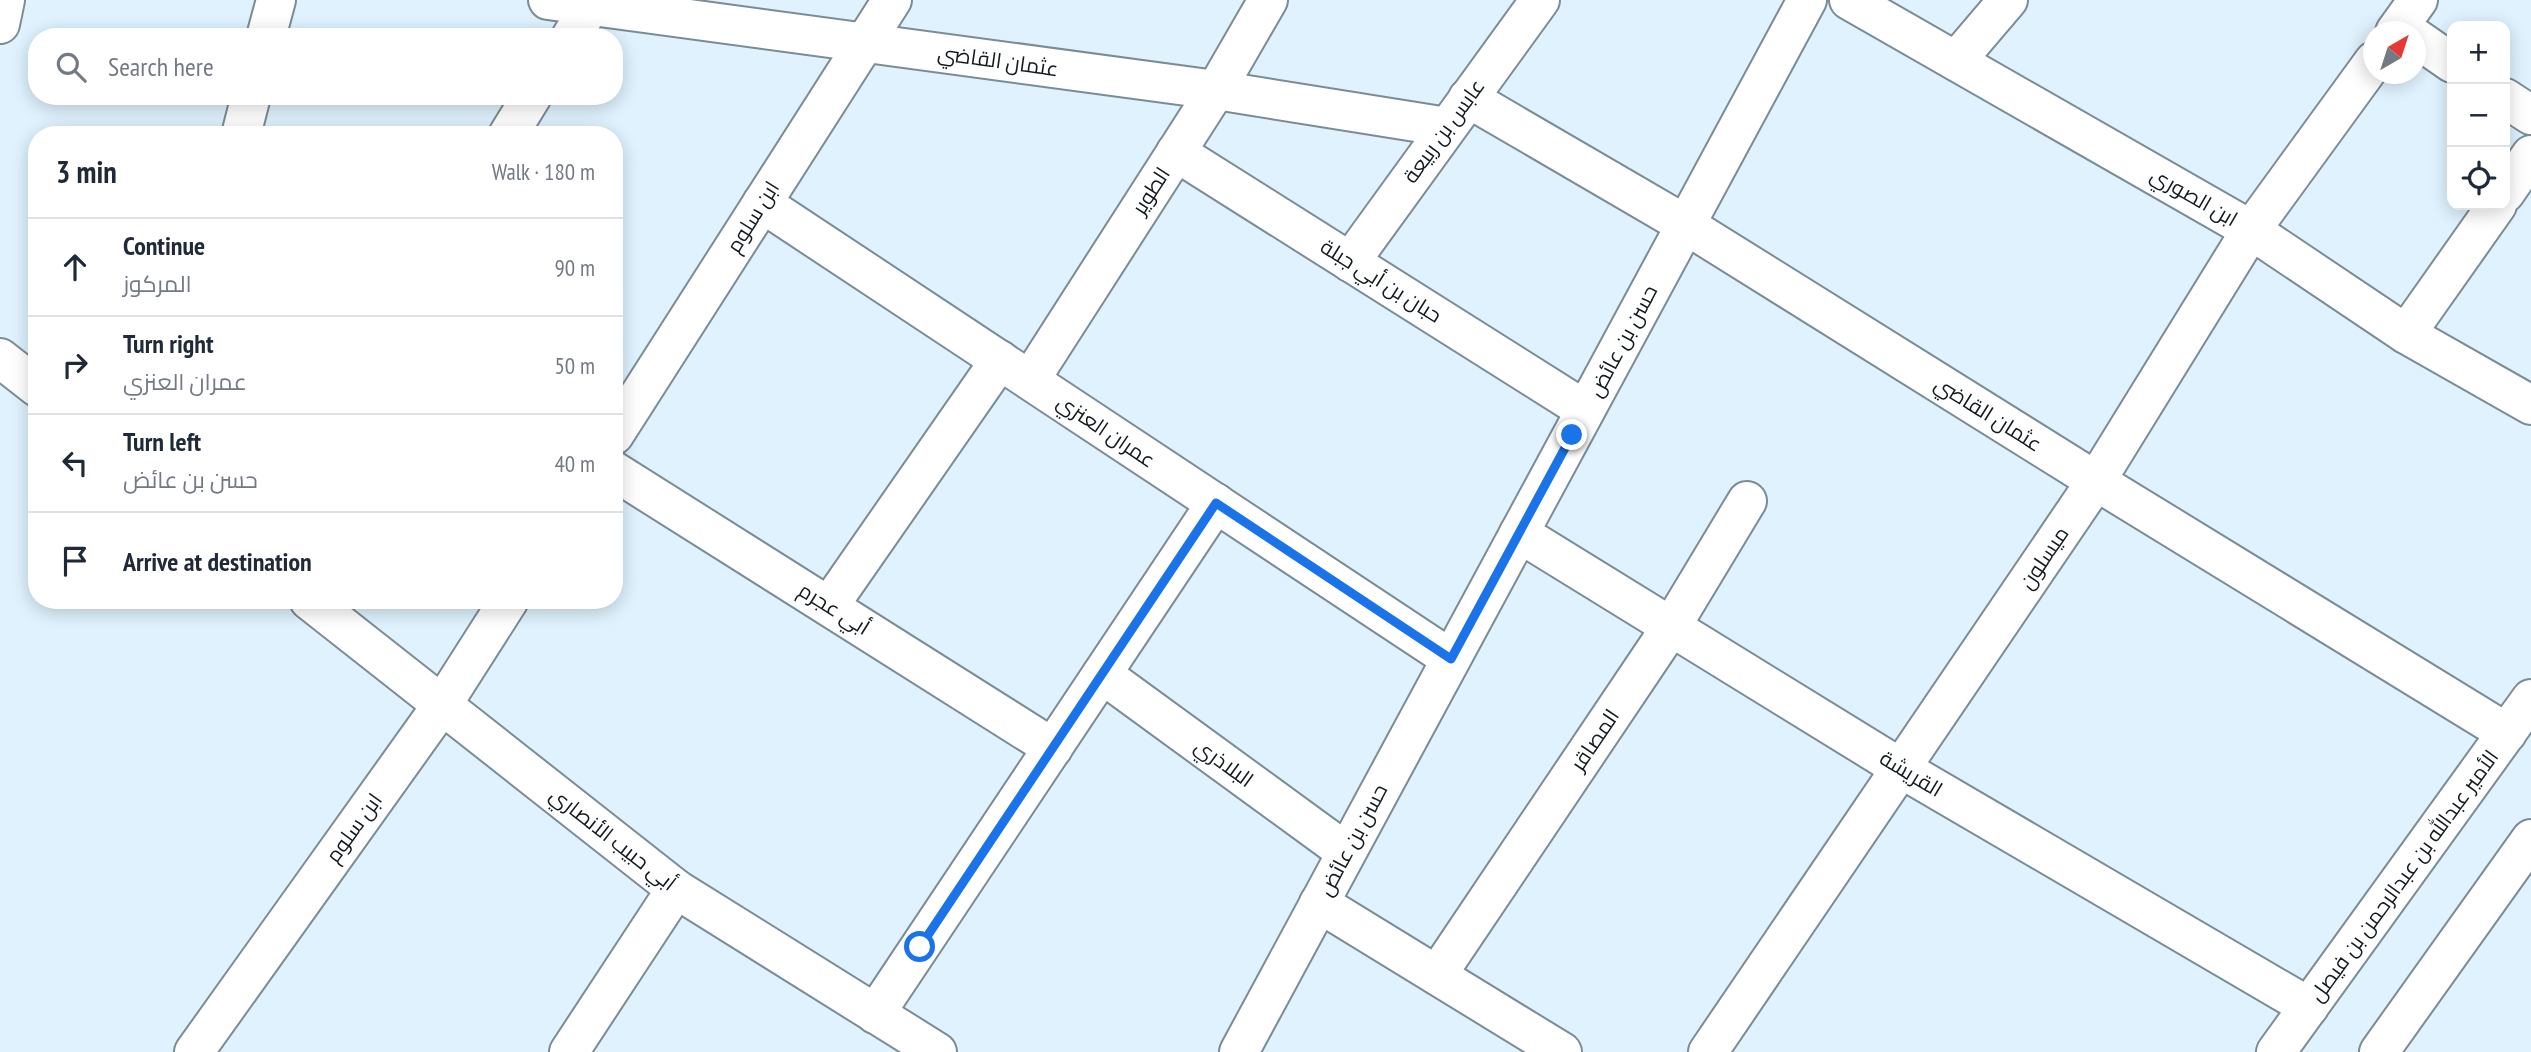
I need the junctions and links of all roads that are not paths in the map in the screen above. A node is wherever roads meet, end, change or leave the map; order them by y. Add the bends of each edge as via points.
1 (5, 0) edge
2 (276, 0) edge
3 (548, 0) edge
4 (892, 0) edge
5 (1268, 0) edge
6 (1540, 0) edge
7 (1807, 0) edge
8 (1849, 0) edge
9 (2008, 0) edge
10 (585, 14) edge
11 (2403, 20) edge
12 (0, 24) edge
13 (268, 28) edge
14 (863, 43) junction
15 (2447, 59) edge
16 (1956, 61) junction
17 (2363, 76) edge
18 (1216, 90) junction
19 (2510, 101) edge
20 (249, 105) edge
21 (526, 105) edge
22 (1457, 113) junction
23 (2531, 115) edge
24 (244, 126) edge
25 (514, 126) edge
26 (1176, 152) junction
27 (2531, 155) edge
28 (2510, 196) edge
29 (762, 203) junction
30 (2499, 210) edge
31 (1686, 225) junction
32 (2251, 230) junction
33 (1350, 262) junction
34 (2406, 334) junction
35 (0, 358) edge
36 (1015, 370) junction
37 (28, 380) edge
38 (2531, 405) edge
39 (1585, 410) junction
40 (623, 421) edge
41 (623, 477) edge
42 (2096, 481) junction
43 (1747, 501) dead end
44 (1216, 503) junction
45 (1518, 533) junction
46 (830, 607) junction
47 (320, 609) edge
48 (503, 609) edge
49 (1671, 627) junction
50 (1451, 659) junction
51 (1102, 674) junction
52 (2531, 699) edge
53 (442, 705) junction
54 (2507, 733) junction
55 (1053, 748) junction
56 (1902, 769) junction
57 (2531, 839) edge
58 (1346, 852) junction
59 (676, 889) junction
60 (1319, 903) junction
61 (1437, 975) junction
62 (2309, 1007) junction
63 (875, 1014) junction
64 (194, 1052) edge
65 (569, 1052) edge
66 (937, 1052) edge
67 (1239, 1052) edge
68 (1562, 1052) edge
69 (1708, 1052) edge
70 (2276, 1052) edge
71 (2380, 1052) edge

1 - 12 street
2 - 13 street
3 - 10 street, عثمان القاضي
4 - 14 street, ابن سلوم
5 - 18 street, الطوير
6 - 22 street, عابس بن ربيعة
7 - 31 street, حسن بن عائض
8 - 16 street, ابن الصوري
9 - 16 street
10 - 14 street, عثمان القاضي
11 - 15 street
14 - 18 street, عثمان القاضي
14 - 29 street, ابن سلوم
16 - 32 street, ابن الصوري
17 - 32 street, ميسلون
18 - 22 street, عثمان القاضي
18 - 26 street, الطوير
19 - 23 street
20 - 24 street
21 - 25 street
22 - 31 street, عثمان القاضي
22 - 33 street, عابس بن ربيعة
26 - 33 street, حبان بن أبي جبلة
26 - 36 street, الطوير
27 - 28 street
29 - 36 street, عمران العنزي
29 - 40 street, ابن سلوم
30 - 34 street
31 - 39 street, حسن بن عائض
31 - 42 street, عثمان القاضي
32 - 34 street, ابن الصوري
32 - 42 street, ميسلون
33 - 39 street, حبان بن أبي جبلة
34 - 38 street, ابن الصوري
35 - 37 street
36 - 44 street, عمران العنزي
36 - 46 street, الطوير
39 - 45 street, حسن بن عائض
41 - 46 street, أبي عجرم
42 - 54 street, عثمان القاضي
42 - 56 street, ميسلون
43 - 49 street, المصاقر
44 - 50 street, عمران العنزي
44 - 51 street
45 - 49 street, القريشة
45 - 50 street, حسن بن عائض
46 - 55 street, أبي عجرم
47 - 53 street, أبي حبيب الأنصاري
48 - 53 street, ابن سلوم
49 - 56 street, القريشة
49 - 61 street, المصاقر
50 - 58 street, حسن بن عائض
51 - 55 street
51 - 58 street, البلاذري
52 - 54 street, الأمير عبدالله بن عبدالرحمن بن فيصل
53 - 59 street, أبي حبيب الأنصاري
53 - 64 street, ابن سلوم
54 - 62 street, الأمير عبدالله بن عبدالرحمن بن فيصل
55 - 63 street
56 - 62 street, القريشة
56 - 69 street, ميسلون
57 - 71 street
58 - 60 street, حسن بن عائض
59 - 63 street, أبي حبيب الأنصاري
59 - 65 street
60 - 61 street
60 - 67 street, حسن بن عائض
61 - 68 street
62 - 70 street, الأمير عبدالله بن عبدالرحمن بن فيصل
63 - 66 street, أبي حبيب الأنصاري

